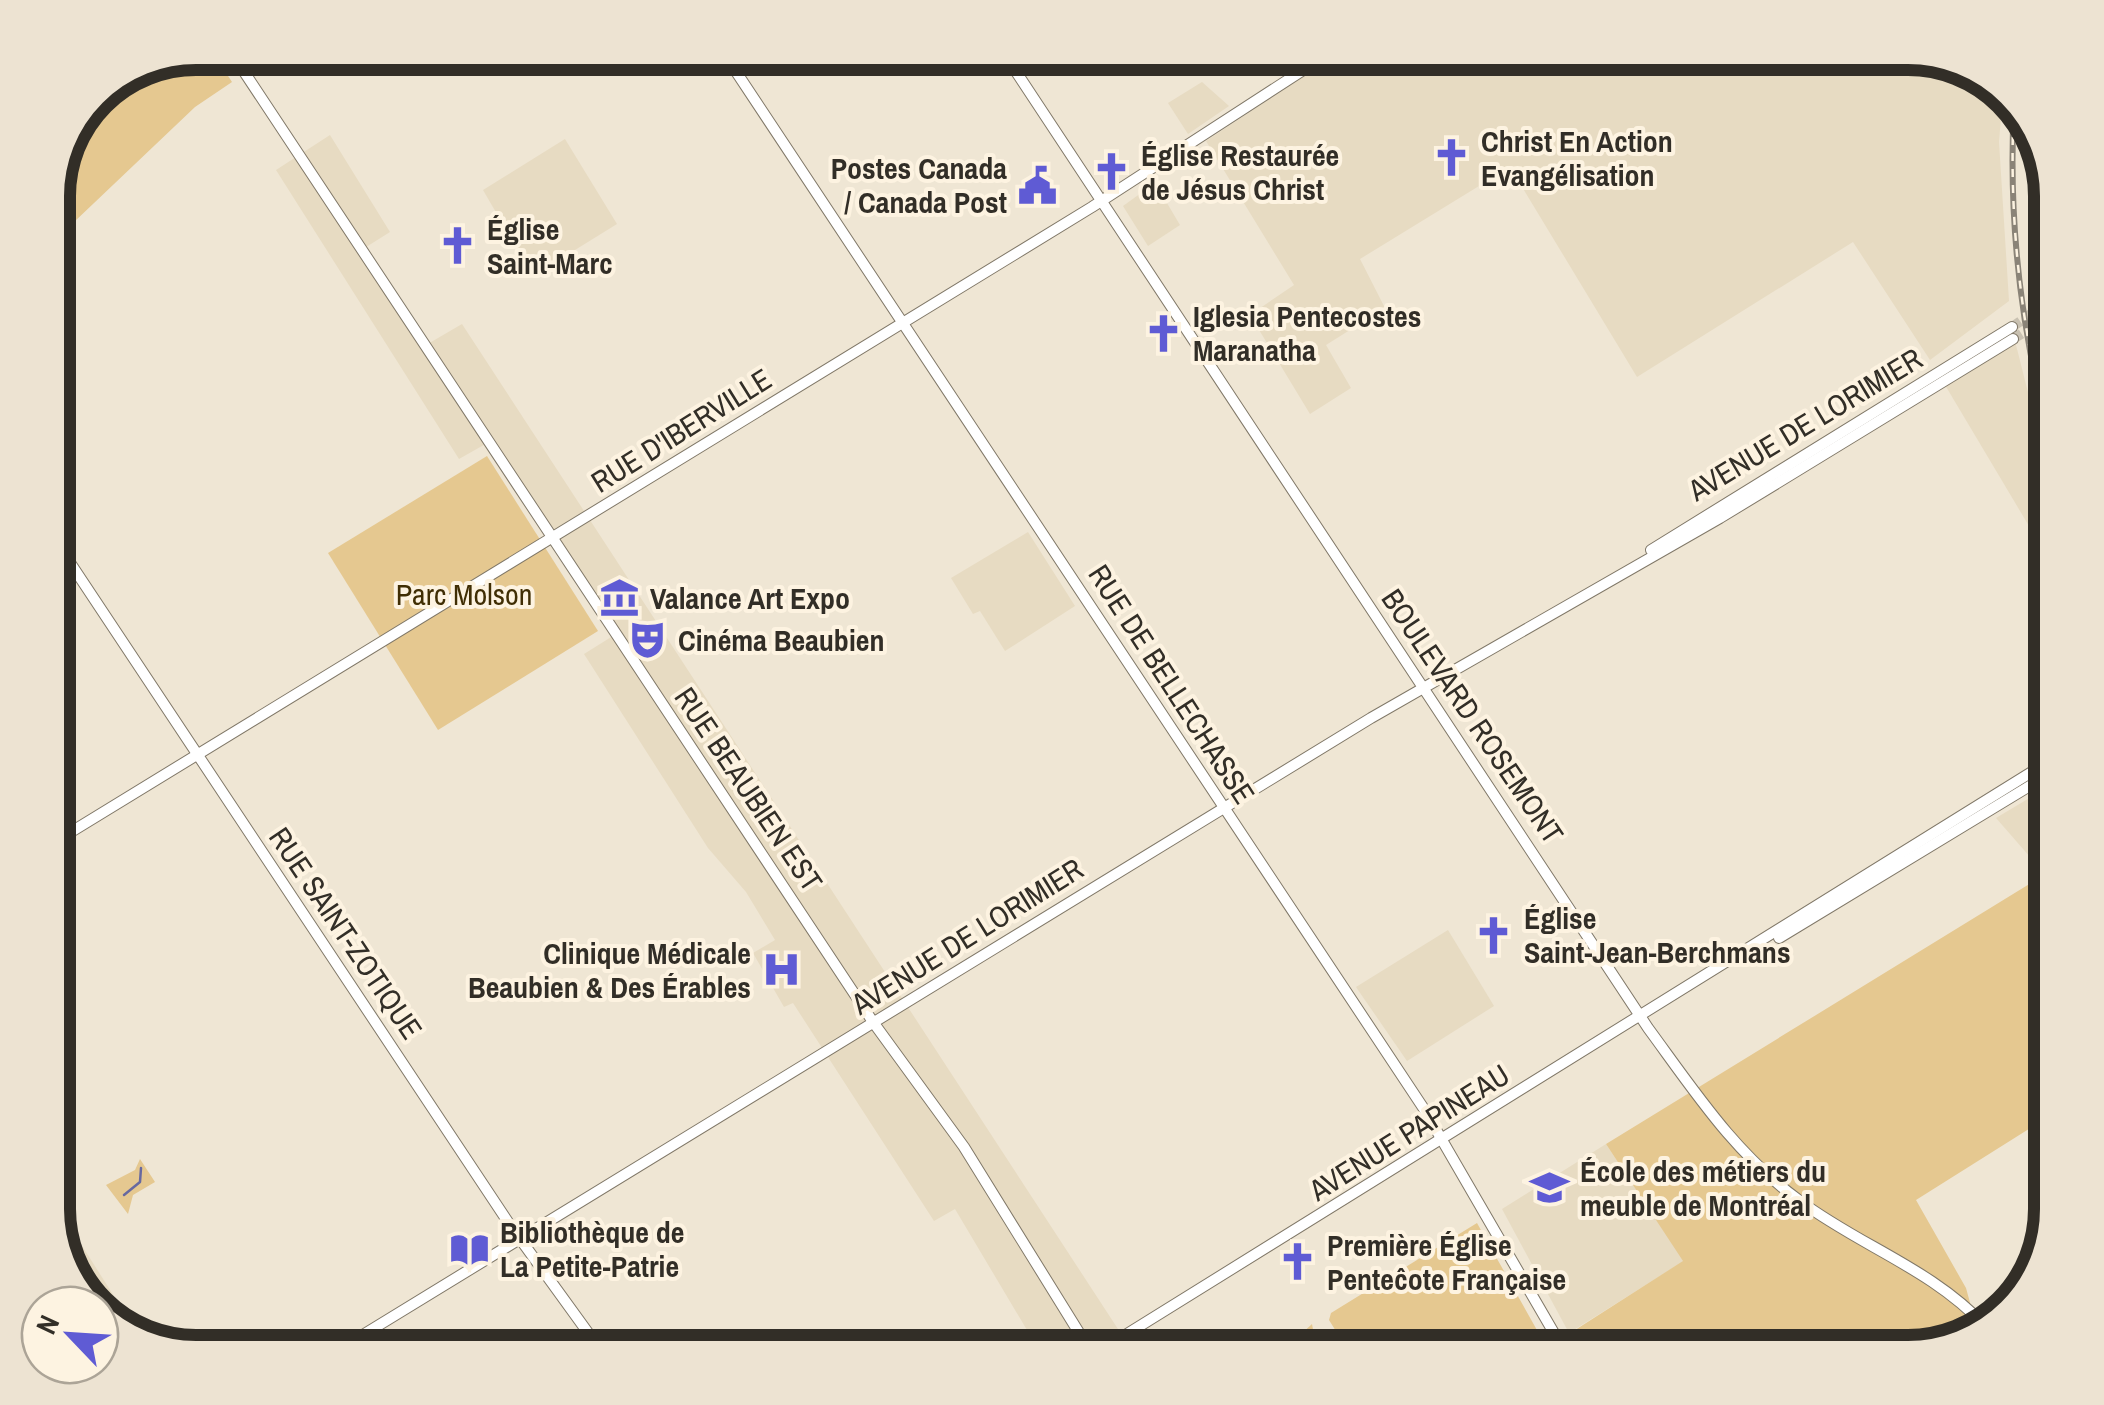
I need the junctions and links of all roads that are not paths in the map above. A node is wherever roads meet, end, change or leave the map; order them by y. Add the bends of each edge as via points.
1 (243, 70) edge
2 (736, 70) edge
3 (1015, 70) edge
4 (1303, 70) edge
5 (1102, 201) junction
6 (904, 323) junction
7 (2012, 333) tunnel mouth
8 (554, 537) junction
9 (70, 562) edge
10 (1425, 688) junction
11 (198, 754) junction
12 (2034, 771) edge
13 (2034, 784) edge
14 (1223, 808) junction
15 (70, 833) edge
16 (1746, 954) junction
17 (1642, 1018) junction
18 (874, 1022) junction
19 (1444, 1140) junction
20 (520, 1238) junction
21 (1974, 1316) edge
22 (363, 1335) edge
23 (590, 1335) edge
24 (1084, 1335) edge
25 (1123, 1335) edge
26 (1554, 1335) edge

1 - 8 main road, RUE BEAUBIEN EST
2 - 6 main road, RUE DE BELLECHASSE
3 - 5 main road, BOULEVARD ROSEMONT
4 - 5 main road, RUE D'IBERVILLE
5 - 6 main road, RUE D'IBERVILLE
5 - 10 main road, BOULEVARD ROSEMONT
6 - 8 main road, RUE D'IBERVILLE
6 - 14 main road, RUE DE BELLECHASSE
7 - 10 main road, AVENUE DE LORIMIER
8 - 11 main road, RUE D'IBERVILLE
8 - 18 main road, RUE BEAUBIEN EST
9 - 11 main road, RUE SAINT-ZOTIQUE
10 - 14 main road, AVENUE DE LORIMIER
10 - 17 main road, BOULEVARD ROSEMONT
11 - 15 main road, RUE D'IBERVILLE
11 - 20 main road, RUE SAINT-ZOTIQUE
12 - 16 main road, AVENUE PAPINEAU
13 - 16 main road, AVENUE PAPINEAU
14 - 18 main road, AVENUE DE LORIMIER
14 - 19 main road, RUE DE BELLECHASSE
16 - 17 main road, AVENUE PAPINEAU
17 - 19 main road, AVENUE PAPINEAU
17 - 21 main road, BOULEVARD ROSEMONT via 1720,1128 1768,1177 1923,1274
18 - 20 main road, AVENUE DE LORIMIER
18 - 24 main road, RUE BEAUBIEN EST via 964,1147
19 - 25 main road, AVENUE PAPINEAU
19 - 26 main road, RUE DE BELLECHASSE
20 - 22 main road, AVENUE DE LORIMIER
20 - 23 main road, RUE SAINT-ZOTIQUE

